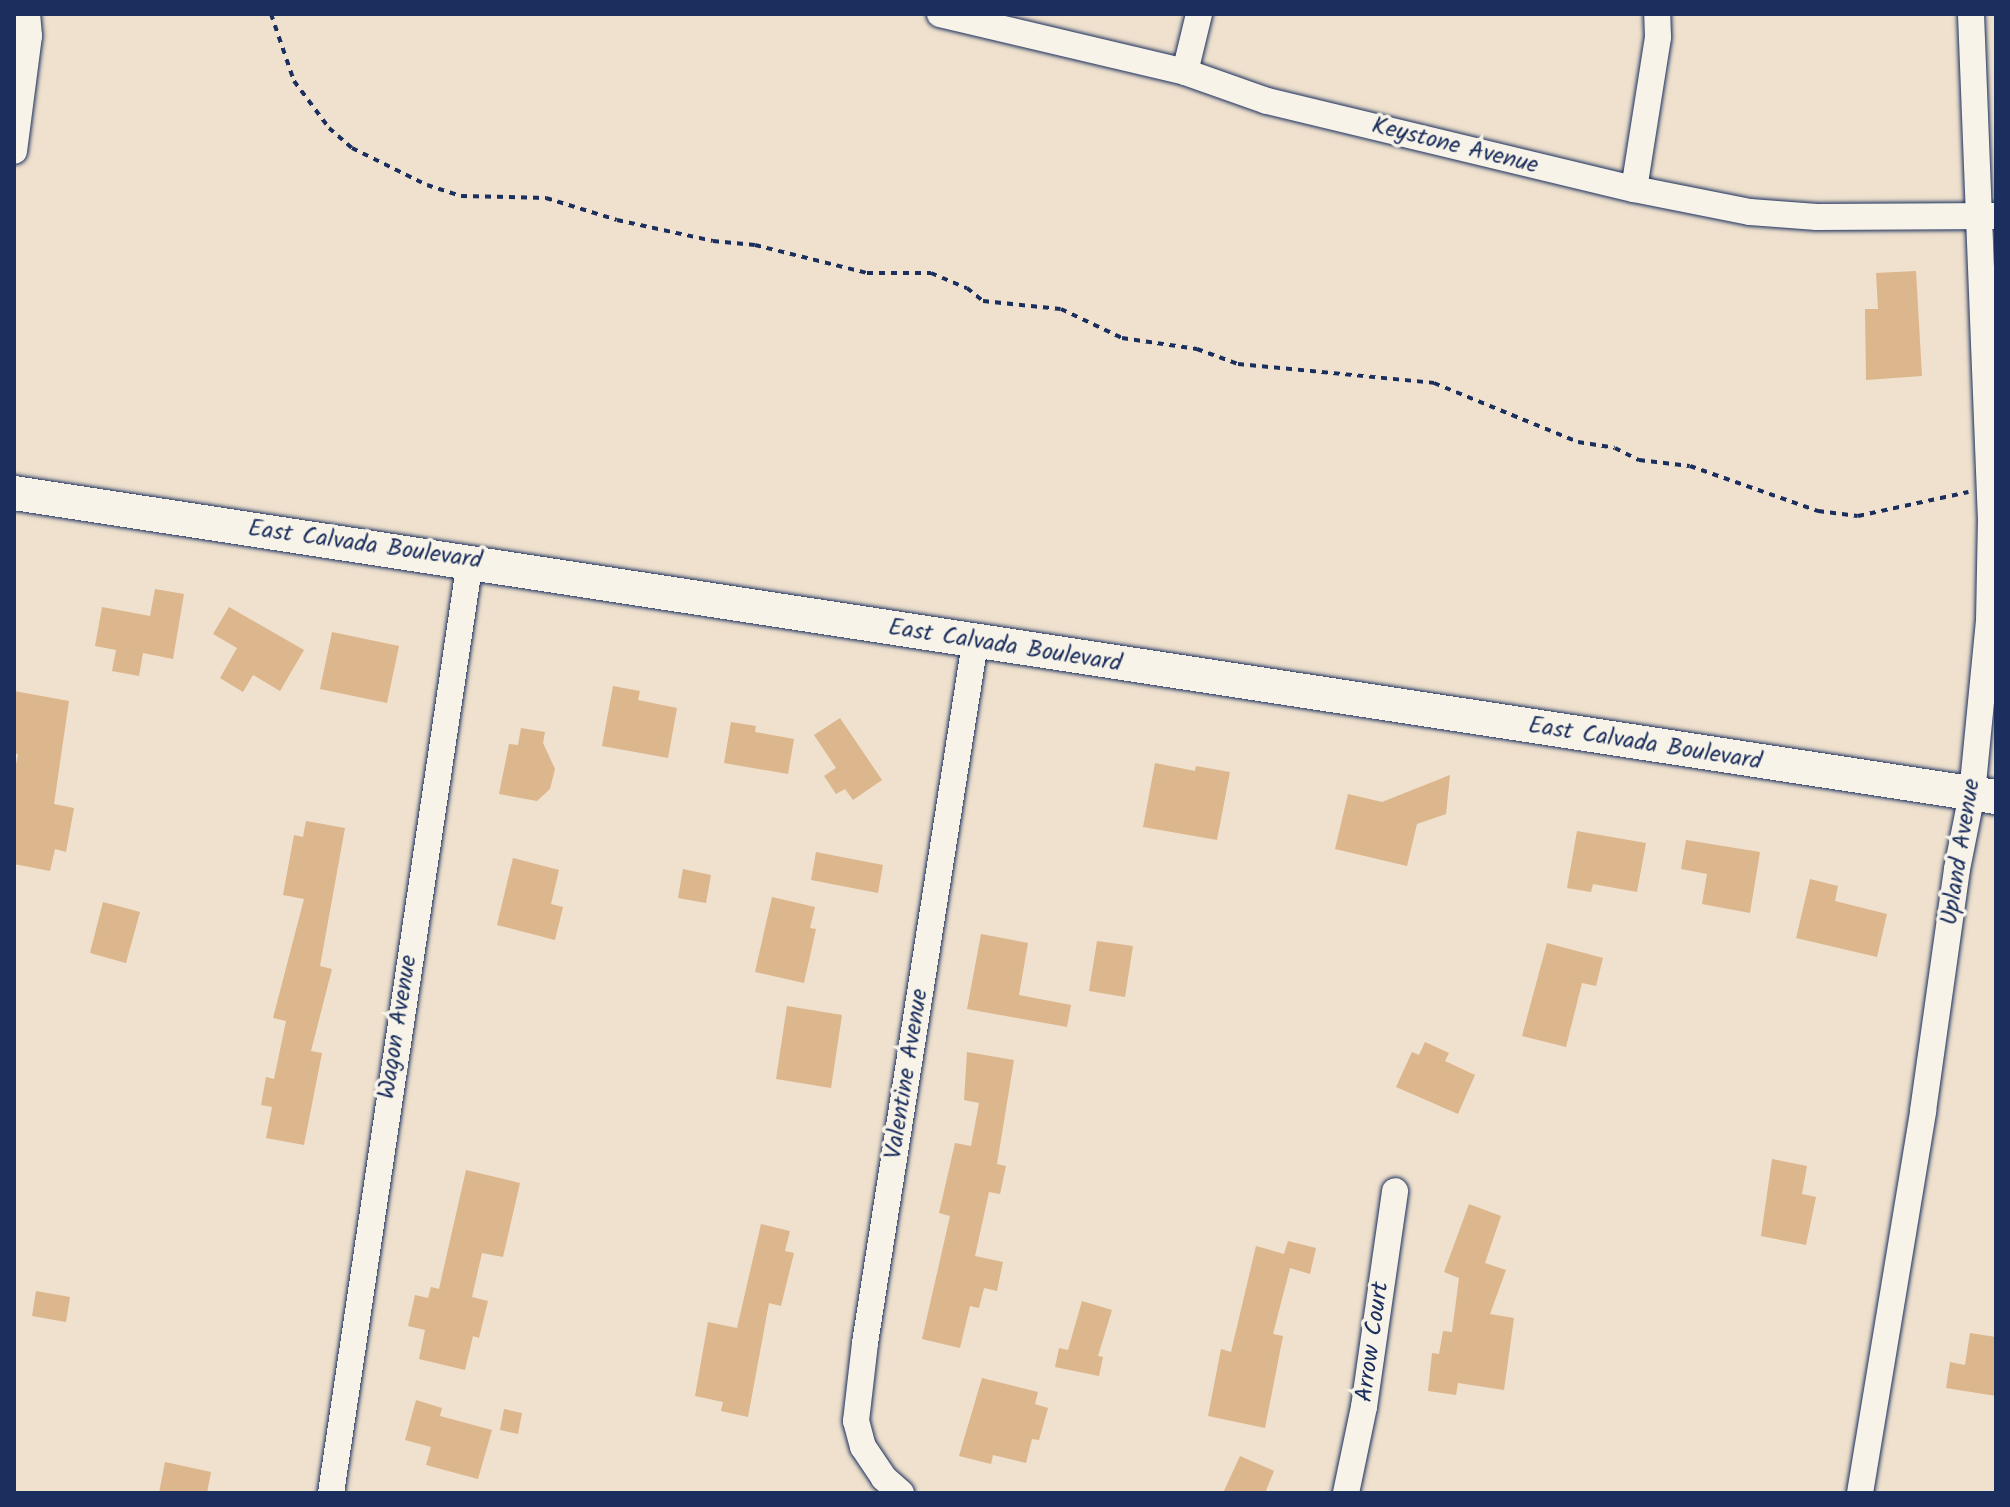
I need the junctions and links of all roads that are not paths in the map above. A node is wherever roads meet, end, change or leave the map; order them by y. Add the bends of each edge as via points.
1 (27, 14) edge
2 (940, 14) edge
3 (1199, 14) edge
4 (1657, 14) edge
5 (1971, 14) edge
6 (1185, 72) junction
7 (14, 144) edge
8 (14, 151) edge
9 (1634, 189) junction
10 (1988, 216) edge
11 (14, 493) edge
12 (470, 561) junction
13 (975, 643) junction
14 (1984, 796) edge
15 (1395, 1191) dead end
16 (331, 1493) edge
17 (901, 1493) edge
18 (1346, 1493) edge
19 (1860, 1493) edge

1 - 7 street via 29,36
2 - 6 street, Keystone Avenue
3 - 6 street
4 - 9 street
5 - 10 street, Upland Avenue
6 - 9 street, Keystone Avenue via 1267,101
7 - 8 street
9 - 10 street, Keystone Avenue via 1750,212
10 - 14 street, Upland Avenue
11 - 12 main road, East Calvada Boulevard
12 - 13 main road, East Calvada Boulevard
12 - 16 street, Wagon Avenue
13 - 14 main road, East Calvada Boulevard
13 - 17 street, Valentine Avenue via 856,1421 863,1447
14 - 19 street, Upland Avenue via 1957,869
15 - 18 street, Arrow Court

